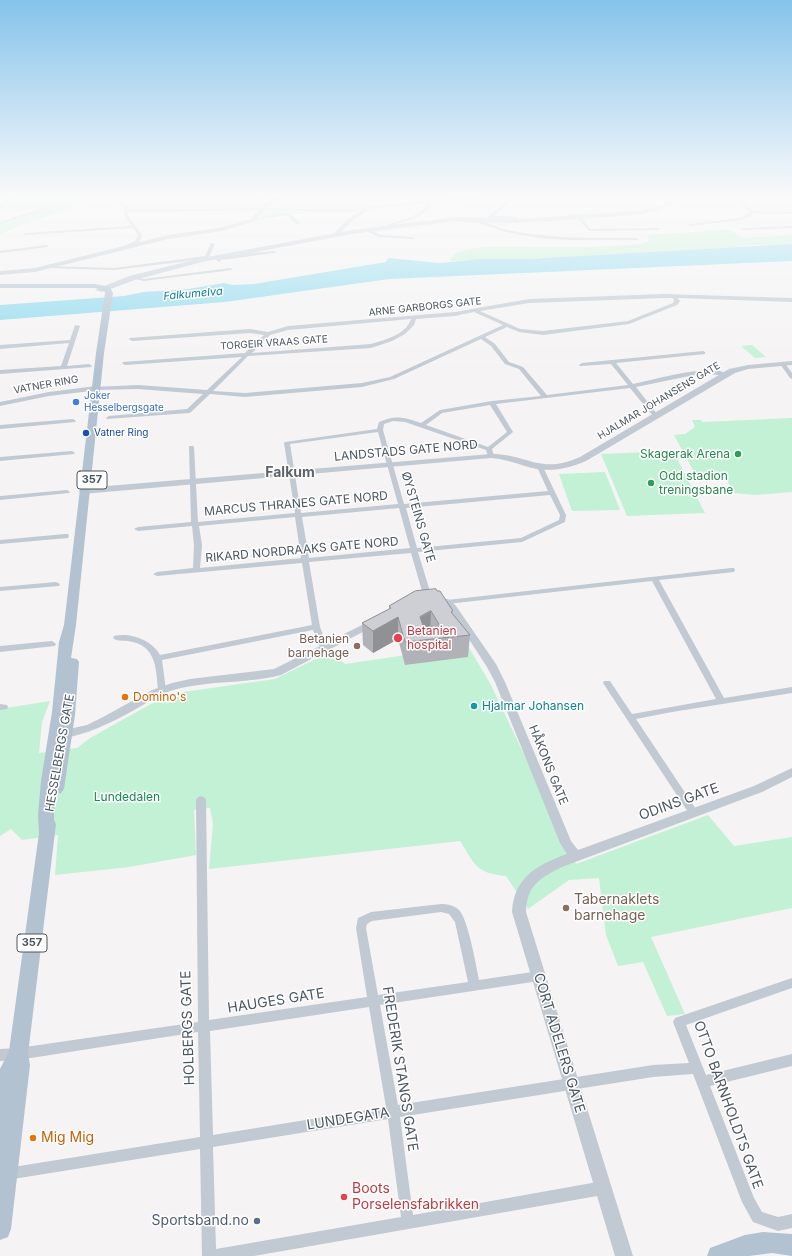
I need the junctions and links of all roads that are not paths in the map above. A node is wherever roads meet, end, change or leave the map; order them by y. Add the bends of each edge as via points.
1 (100, 255) edge
2 (209, 255) edge
3 (239, 255) edge
4 (242, 255) edge
5 (208, 258) junction
6 (219, 261) dead end
7 (48, 267) junction
8 (230, 269) dead end
9 (0, 273) edge
10 (132, 278) junction
11 (0, 286) edge
12 (0, 290) edge
13 (104, 292) junction
14 (675, 296) junction
15 (792, 300) edge
16 (477, 312) junction
17 (414, 318) junction
18 (507, 325) junction
19 (77, 326) dead end
20 (268, 334) junction
21 (24, 336) dead end
22 (482, 337) junction
23 (132, 339) dead end
24 (72, 341) junction
25 (25, 345) junction
26 (0, 347) edge
27 (703, 353) dead end
28 (246, 354) junction
29 (125, 363) dead end
30 (613, 363) junction
31 (792, 363) edge
32 (782, 364) junction
33 (582, 365) dead end
34 (89, 366) dead end
35 (64, 367) junction
36 (0, 372) edge
37 (724, 374) junction
38 (792, 377) edge
39 (632, 386) junction
40 (99, 388) junction
41 (206, 393) junction
42 (545, 396) junction
43 (492, 403) junction
44 (0, 404) edge
45 (655, 415) junction
46 (109, 418) dead end
47 (73, 421) dead end
48 (422, 425) junction
49 (0, 427) edge
50 (380, 430) junction
51 (191, 447) dead end
52 (490, 452) junction
53 (72, 453) dead end
54 (0, 459) edge
55 (390, 465) junction
56 (540, 467) junction
57 (290, 473) junction
58 (192, 481) junction
59 (87, 491) junction
60 (67, 492) dead end
61 (551, 493) junction
62 (0, 498) edge
63 (401, 505) junction
64 (298, 514) junction
65 (195, 524) junction
66 (138, 528) dead end
67 (65, 536) dead end
68 (0, 542) edge
69 (415, 551) junction
70 (306, 560) junction
71 (731, 570) dead end
72 (196, 571) junction
73 (157, 574) dead end
74 (654, 578) junction
75 (56, 584) dead end
76 (0, 589) edge
77 (424, 599) joint
78 (446, 602) junction
79 (380, 619) edge
80 (316, 627) junction
81 (117, 638) dead end
82 (52, 644) dead end
83 (324, 648) junction
84 (0, 649) edge
85 (158, 658) junction
86 (607, 683) dead end
87 (162, 690) junction
88 (792, 690) edge
89 (721, 701) junction
90 (631, 718) junction
91 (59, 742) junction
92 (792, 772) edge
93 (201, 800) dead end
94 (693, 812) junction
95 (574, 856) junction
96 (539, 976) junction
97 (792, 983) edge
98 (476, 986) junction
99 (374, 1001) junction
100 (205, 1026) junction
101 (9, 1054) edge
102 (792, 1060) edge
103 (697, 1068) junction
104 (702, 1082) junction
105 (571, 1083) junction
106 (393, 1112) junction
107 (0, 1129) edge
108 (207, 1142) junction
109 (3, 1174) edge
110 (603, 1188) junction
111 (792, 1221) edge
112 (408, 1223) junction
113 (0, 1229) edge
114 (792, 1245) edge
115 (210, 1256) edge
116 (215, 1256) edge
117 (624, 1256) edge
118 (718, 1256) edge

1 - 7 street
2 - 5 street
3 - 5 main road
4 - 6 street via 217,259
5 - 7 street via 114,269
5 - 10 main road
7 - 9 street
8 - 10 street via 144,280
10 - 13 main road
11 - 13 main road via 87,286
12 - 13 main road
13 - 40 main road, HESSELBERGS GATE / 357 via 106,317 100,353
14 - 15 street, ARNE GARBORGS GATE
14 - 16 street, ARNE GARBORGS GATE via 529,301
14 - 18 street via 675,304 618,325 534,333
16 - 17 street, ARNE GARBORGS GATE
16 - 18 street
17 - 20 street, ARNE GARBORGS GATE via 288,328
17 - 28 street, TORGEIR VRAAS GATE via 412,326 406,331 371,346
18 - 22 street
19 - 24 street
20 - 23 street, ARNE GARBORGS GATE via 250,331
20 - 28 street
21 - 25 street
22 - 41 street via 392,378 362,385 257,395
22 - 42 street via 493,345 508,363 521,368
24 - 25 street
24 - 35 street
25 - 26 street
27 - 30 street
28 - 29 street, TORGEIR VRAAS GATE
28 - 41 street
30 - 33 street
30 - 39 street
31 - 32 street, HJALMAR JOHANSENS GATE
32 - 37 street, HJALMAR JOHANSENS GATE via 748,367
32 - 38 street
34 - 35 street
35 - 36 street
37 - 39 street via 704,371
37 - 45 street, HJALMAR JOHANSENS GATE
39 - 42 street
39 - 45 street
40 - 41 street via 138,387
40 - 44 street, VATNER RING via 49,394
40 - 59 main road, HESSELBERGS GATE / 357
41 - 46 street via 193,408 184,412
42 - 43 street
43 - 48 street via 440,412
43 - 52 street via 510,432
45 - 56 street, HJALMAR JOHANSENS GATE via 570,465
47 - 49 street
48 - 50 street via 392,418 381,423
48 - 52 street
50 - 55 street, ØYSTEINS GATE
50 - 57 street via 286,443
51 - 58 street
52 - 55 street, LANDSTADS GATE NORD
52 - 56 street
53 - 54 street
55 - 57 street, LANDSTADS GATE NORD
55 - 63 street, ØYSTEINS GATE
56 - 61 street
57 - 58 street, LANDSTADS GATE NORD
57 - 64 street
58 - 59 street, LANDSTADS GATE NORD
58 - 65 street
59 - 91 main road, HESSELBERGS GATE / 357 via 70,626 72,681
60 - 62 street
61 - 63 street, MARCUS THRANES GATE NORD
61 - 69 street, RIKARD NORDRAAKS GATE NORD via 563,515 563,521 522,540
63 - 64 street, MARCUS THRANES GATE NORD
63 - 69 street, ØYSTEINS GATE
64 - 65 street, MARCUS THRANES GATE NORD
64 - 70 street
65 - 66 street, MARCUS THRANES GATE NORD
65 - 72 street via 199,552
67 - 68 street
69 - 70 street, RIKARD NORDRAAKS GATE NORD
69 - 77 street, ØYSTEINS GATE
70 - 72 street, RIKARD NORDRAAKS GATE NORD
70 - 80 street
71 - 74 street
72 - 73 street, RIKARD NORDRAAKS GATE NORD
74 - 78 street
74 - 89 street
75 - 76 street
77 - 78 street
78 - 95 street, HÅKONS GATE via 453,608 492,666 566,843
79 - 83 street
80 - 83 street
80 - 85 street via 189,654
81 - 85 street via 129,638 148,646
82 - 84 street
83 - 87 street via 277,672
85 - 87 street
86 - 90 street
87 - 91 street via 92,728
88 - 89 street
89 - 90 street
90 - 94 street
91 - 101 main road, HESSELBERGS GATE / 357 via 45,812 46,832
92 - 94 street, ODINS GATE via 758,788
93 - 100 street, HOLBERGS GATE via 202,992
94 - 95 street, ODINS GATE
95 - 96 street, CORT ADELERS GATE via 538,874 523,888 518,900 519,912
96 - 98 street, HAUGES GATE
96 - 105 street, CORT ADELERS GATE
97 - 103 street, OTTO BARNHOLDTS GATE via 679,1022
98 - 99 street, HAUGES GATE
98 - 99 street, FREDERIK STANGS GATE via 460,922 450,908 371,917 362,921 361,928
99 - 100 street, HAUGES GATE
99 - 106 street, FREDERIK STANGS GATE
100 - 101 street, HAUGES GATE
100 - 108 street, HOLBERGS GATE
101 - 107 main road, HESSELBERGS GATE / 357 via 10,1067
101 - 109 main road, HESSELBERGS GATE / 357 via 20,1065
102 - 104 street
103 - 104 street, OTTO BARNHOLDTS GATE
103 - 105 street, LUNDEGATA via 653,1071
104 - 111 street, OTTO BARNHOLDTS GATE via 749,1202 758,1217 778,1224
105 - 106 street, LUNDEGATA
105 - 110 street, CORT ADELERS GATE
106 - 108 street, LUNDEGATA
106 - 112 street, FREDERIK STANGS GATE
108 - 109 street, LUNDEGATA
108 - 115 street, HOLBERGS GATE
109 - 113 main road, HESSELBERGS GATE / 357
110 - 112 street
110 - 117 street, CORT ADELERS GATE
112 - 116 street
114 - 118 main road via 760,1242

